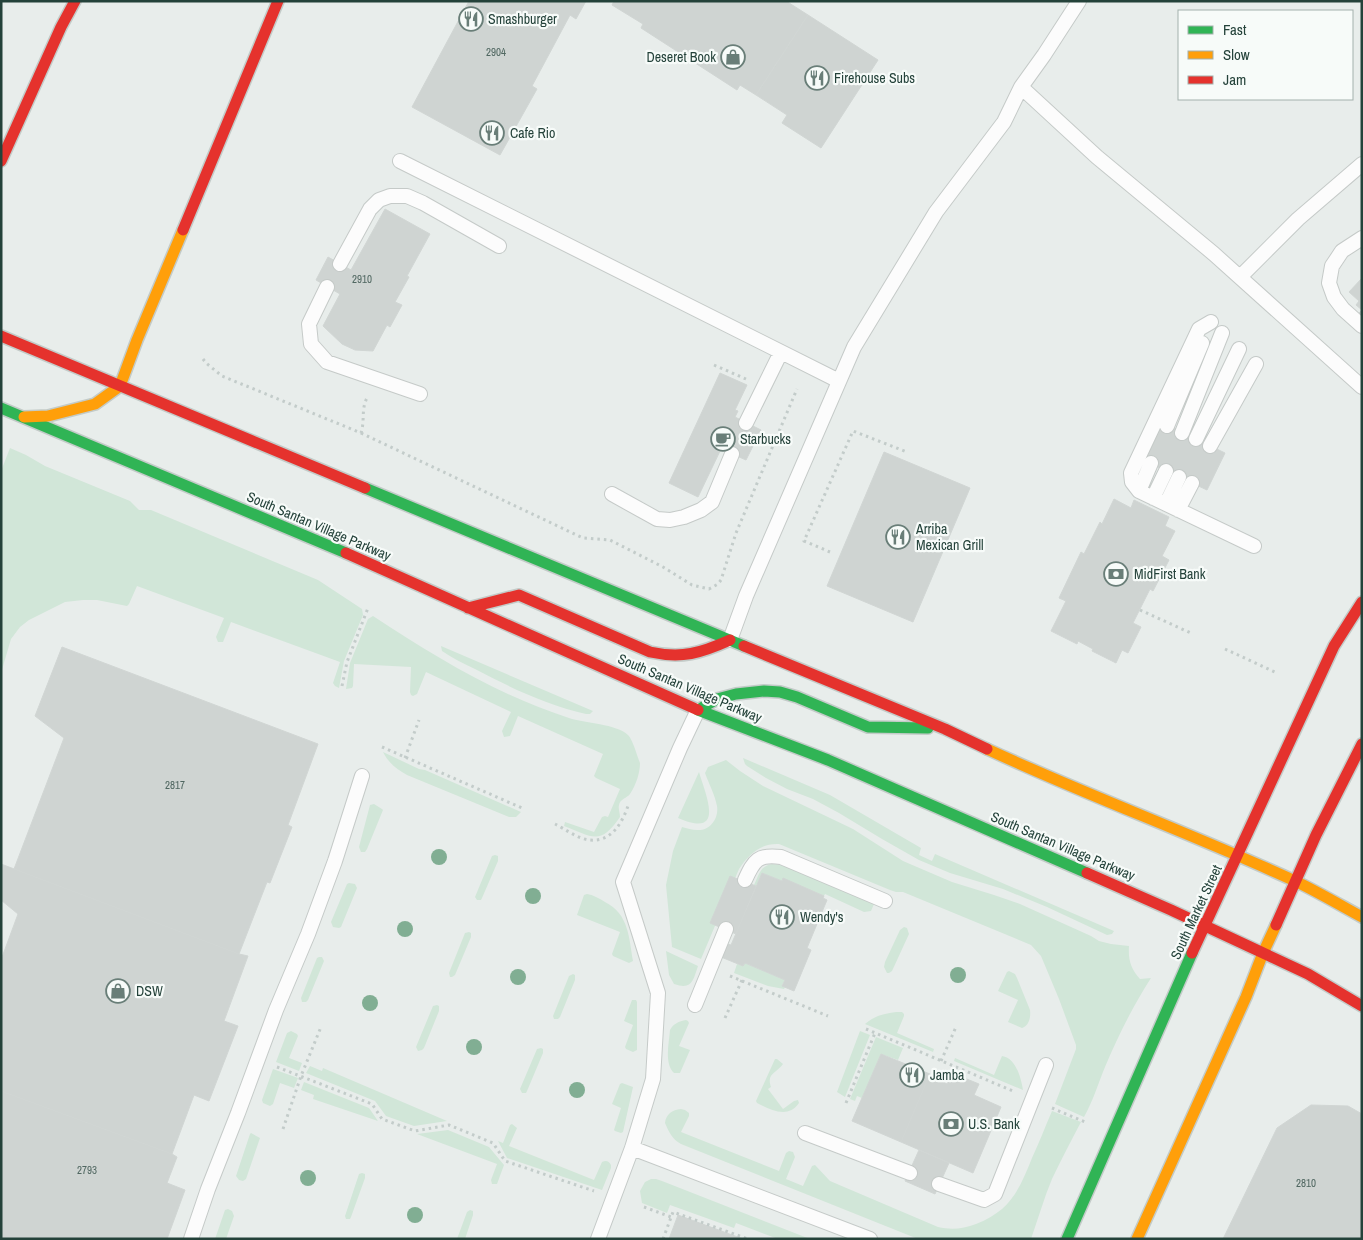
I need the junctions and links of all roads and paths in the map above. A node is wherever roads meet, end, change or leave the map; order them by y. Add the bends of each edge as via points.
1 (75, 1) edge
2 (278, 1) edge
3 (1079, 1) edge
4 (1021, 87) junction
5 (1, 161) edge
6 (400, 161) dead end
7 (1362, 164) edge
8 (1362, 238) edge
9 (499, 246) dead end
10 (340, 264) dead end
11 (1240, 277) junction
12 (327, 287) dead end
13 (1362, 326) edge
14 (1222, 333) dead end
15 (1, 336) edge
16 (1239, 349) dead end
17 (781, 352) junction
18 (203, 359) dead end
19 (1256, 364) dead end
20 (714, 365) dead end
21 (747, 380) dead end
22 (839, 381) junction
23 (120, 386) junction
24 (1362, 387) edge
25 (798, 389) dead end
26 (420, 394) dead end
27 (368, 396) dead end
28 (1, 408) edge
29 (24, 417) junction
30 (746, 423) dead end
31 (1167, 426) dead end
32 (361, 433) junction
33 (1182, 433) dead end
34 (1196, 439) dead end
35 (1210, 446) dead end
36 (908, 452) dead end
37 (732, 454) dead end
38 (1151, 463) dead end
39 (1166, 471) dead end
40 (1179, 477) dead end
41 (1192, 483) dead end
42 (1139, 491) junction
43 (612, 494) dead end
44 (1153, 498) junction
45 (1172, 507) junction
46 (1254, 546) dead end
47 (830, 552) dead end
48 (1362, 602) edge
49 (368, 608) dead end
50 (468, 608) junction
51 (1140, 610) dead end
52 (1193, 634) dead end
53 (730, 640) junction
54 (1225, 649) dead end
55 (1277, 673) dead end
56 (342, 686) dead end
57 (698, 710) junction
58 (419, 720) dead end
59 (945, 729) junction
60 (1362, 744) edge
61 (382, 747) dead end
62 (405, 758) junction
63 (362, 776) dead end
64 (629, 803) dead end
65 (522, 808) dead end
66 (555, 824) dead end
67 (1238, 856) junction
68 (745, 880) dead end
69 (1296, 882) junction
70 (885, 901) dead end
71 (1362, 917) edge
72 (1204, 926) junction
73 (726, 929) dead end
74 (1263, 953) junction
75 (724, 973) dead end
76 (742, 980) junction
77 (695, 1005) dead end
78 (1362, 1006) edge
79 (828, 1016) dead end
80 (725, 1018) dead end
81 (956, 1026) dead end
82 (321, 1027) dead end
83 (866, 1029) dead end
84 (875, 1033) junction
85 (941, 1061) junction
86 (1046, 1065) dead end
87 (276, 1067) dead end
88 (300, 1076) junction
89 (1021, 1094) dead end
90 (846, 1103) dead end
91 (1052, 1108) dead end
92 (1085, 1122) dead end
93 (284, 1129) dead end
94 (805, 1133) dead end
95 (632, 1148) junction
96 (910, 1173) dead end
97 (939, 1184) dead end
98 (597, 1192) dead end
99 (644, 1208) dead end
100 (671, 1217) junction
101 (191, 1239) edge
102 (598, 1239) edge
103 (664, 1239) edge
104 (748, 1239) edge
105 (870, 1239) edge
106 (1067, 1239) edge
107 (1137, 1239) edge

1 - 5 main road
2 - 23 main road via 136,340
3 - 4 lane
4 - 11 lane
4 - 22 lane via 1004,122 936,212 854,347
6 - 17 lane
7 - 11 lane via 1298,219
8 - 13 lane via 1342,251 1332,266 1329,284 1343,309
9 - 10 lane via 423,203 406,196 390,196 379,200 370,209
11 - 24 lane
12 - 26 lane via 309,324 311,344 327,362
14 - 33 lane
15 - 23 main road
16 - 34 lane
17 - 22 lane
17 - 30 lane
18 - 32 path via 222,376
19 - 35 lane
20 - 21 path
22 - 53 lane
23 - 29 main road via 95,404 48,416
23 - 53 main road
25 - 32 path via 736,533 721,580 709,589 692,585 610,540 583,538
27 - 32 path
28 - 29 main road, South Santan Village Parkway
29 - 50 main road, South Santan Village Parkway via 331,546
31 - 42 lane via 1211,322 1199,328 1131,474 1132,482
36 - 47 path via 853,431 804,541
37 - 43 lane via 712,502 684,517 657,519
38 - 42 lane
39 - 44 lane
40 - 45 lane
41 - 45 lane
42 - 44 lane
44 - 45 lane
45 - 46 lane
48 - 67 main road, South Market Street via 1334,646
49 - 56 path via 347,662
50 - 53 main road via 519,595 650,652 664,655 693,654
50 - 57 main road, South Santan Village Parkway
51 - 52 path
53 - 59 main road
54 - 55 path
57 - 59 main road via 717,699 736,694 780,692 868,727
57 - 72 main road, South Santan Village Parkway via 828,760
57 - 95 lane via 623,882 658,994 652,1079
58 - 62 path
59 - 67 main road via 1017,763
60 - 69 main road
61 - 62 path
62 - 65 path
63 - 101 lane via 332,870
64 - 66 path via 624,818 613,833 603,839 582,838
67 - 69 main road
67 - 72 main road, South Market Street
68 - 70 lane via 761,858 781,857
69 - 71 main road
69 - 74 main road
72 - 74 main road, South Santan Village Parkway
72 - 106 main road, South Market Street
73 - 77 lane
74 - 78 main road, South Santan Village Parkway via 1308,974
74 - 107 main road
75 - 76 path
76 - 79 path
76 - 80 path
81 - 85 path
82 - 88 path
83 - 84 path
84 - 85 path
84 - 90 path
85 - 89 path
86 - 97 lane via 995,1194 984,1200
87 - 88 path
88 - 93 path
88 - 98 path via 372,1104 382,1119 415,1131 449,1125 493,1143 505,1161
91 - 92 path
94 - 96 lane
95 - 102 lane
95 - 105 lane
99 - 100 path
100 - 103 path
100 - 104 path via 673,1212

